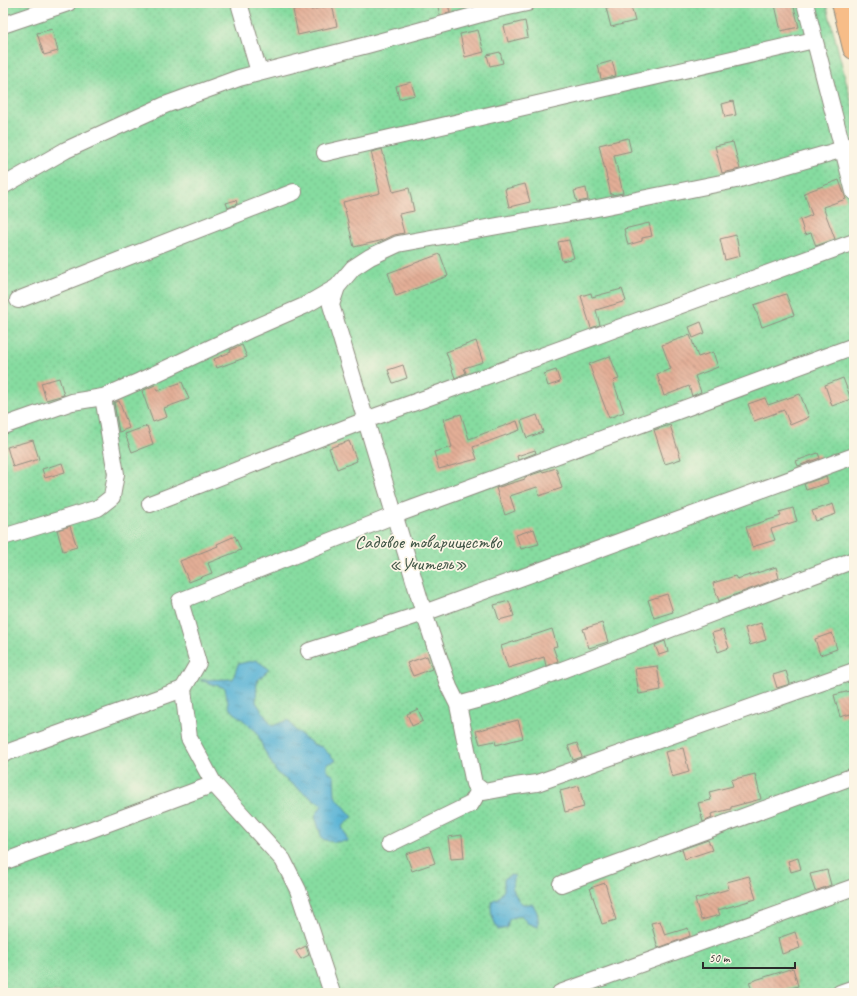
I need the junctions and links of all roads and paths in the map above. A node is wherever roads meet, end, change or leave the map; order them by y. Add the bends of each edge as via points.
1 (68, 3) edge
2 (240, 3) edge
3 (527, 3) edge
4 (805, 3) edge
5 (843, 3) edge
6 (3, 25) edge
7 (814, 40) junction
8 (854, 48) edge
9 (259, 72) junction
10 (848, 147) edge
11 (325, 153) dead end
12 (3, 186) edge
13 (294, 192) dead end
14 (854, 192) edge
15 (854, 242) edge
16 (337, 287) junction
17 (18, 300) dead end
18 (854, 346) edge
19 (102, 397) junction
20 (366, 420) junction
21 (3, 426) edge
22 (854, 456) edge
23 (150, 504) dead end
24 (395, 515) junction
25 (3, 537) edge
26 (854, 560) edge
27 (424, 613) junction
28 (310, 652) dead end
29 (854, 671) edge
30 (183, 689) junction
31 (458, 705) junction
32 (3, 754) edge
33 (854, 776) edge
34 (214, 784) junction
35 (480, 789) junction
36 (389, 844) dead end
37 (3, 862) edge
38 (561, 884) dead end
39 (854, 887) edge
40 (854, 988) edge
41 (332, 993) edge
42 (560, 993) edge
43 (840, 993) edge

1 - 6 street
2 - 9 street
3 - 9 street
4 - 7 street
5 - 8 highway
7 - 10 street
7 - 11 street
9 - 12 street via 165,105 66,150
10 - 14 street
10 - 16 street via 736,180 398,244 353,268
13 - 17 street
15 - 20 street
16 - 19 street via 304,306
16 - 20 street via 330,305
18 - 24 street
19 - 21 street via 72,402
19 - 25 street via 116,474 112,497 98,508
20 - 23 street
20 - 24 street
22 - 27 street
24 - 27 street
24 - 30 street via 180,601 198,663
26 - 31 street via 498,694
27 - 28 street
27 - 31 street via 449,687
29 - 35 street via 537,783 484,792
30 - 32 street
30 - 34 street via 189,738
31 - 35 street via 474,784
33 - 38 street
34 - 37 street
34 - 41 street via 283,860 298,890
35 - 36 street via 471,804
39 - 42 street
40 - 43 street

